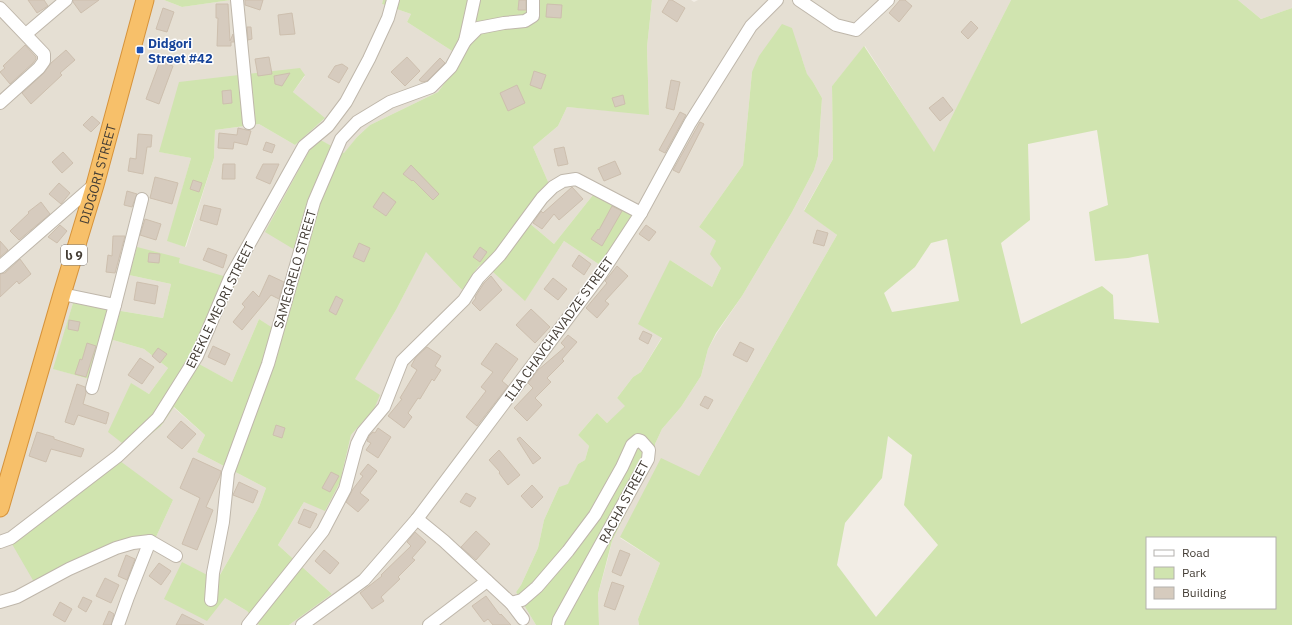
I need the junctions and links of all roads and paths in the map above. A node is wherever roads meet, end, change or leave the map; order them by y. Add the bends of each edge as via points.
1 (66, 0) edge
2 (144, 0) edge
3 (237, 0) edge
4 (393, 0) edge
5 (474, 0) edge
6 (533, 0) edge
7 (777, 0) edge
8 (799, 0) edge
9 (888, 0) edge
10 (0, 8) edge
11 (26, 34) junction
12 (465, 41) junction
13 (0, 103) edge
14 (357, 122) junction
15 (249, 124) dead end
16 (328, 126) junction
17 (95, 185) junction
18 (142, 199) dead end
19 (641, 212) junction
20 (0, 267) edge
21 (62, 294) junction
22 (115, 304) junction
23 (92, 388) dead end
24 (4, 476) edge
25 (0, 508) edge
26 (417, 519) junction
27 (150, 541) junction
28 (0, 542) edge
29 (176, 556) dead end
30 (487, 581) junction
31 (211, 600) dead end
32 (0, 602) edge
33 (511, 603) junction
34 (522, 619) dead end
35 (118, 625) edge
36 (248, 625) edge
37 (302, 625) edge
38 (429, 625) edge
39 (558, 625) edge

1 - 11 street
2 - 17 highway, DIDGORI STREET / ს 9
3 - 15 street
4 - 16 street, EREKLE MEORI STREET via 370,59 346,102
5 - 12 street, SAMEGRELO STREET
6 - 12 street via 533,16 525,21 504,22 478,28
7 - 19 street, ILIA CHAVCHAVADZE STREET via 751,26 690,123
8 - 9 street via 836,25 856,30
10 - 11 street
11 - 13 street via 44,54 44,61
12 - 14 street, SAMEGRELO STREET via 451,67 431,87 390,102
14 - 16 street
14 - 31 street, SAMEGRELO STREET via 340,140 314,202 268,364 228,473
16 - 28 street, EREKLE MEORI STREET via 304,146 230,278 197,356 158,418 118,456 11,538
17 - 20 street
17 - 21 highway, DIDGORI STREET / ს 9
18 - 22 street
19 - 26 street, ILIA CHAVCHAVADZE STREET via 601,274
19 - 36 street via 576,179 563,181 542,198 500,256 478,278 464,300 402,361 384,407 363,432 357,444 345,489 323,531
21 - 22 street
21 - 24 highway, DIDGORI STREET / ს 9
22 - 23 street
24 - 25 highway, DIDGORI STREET / ს 9
26 - 30 street
26 - 37 street, ILIA CHAVCHAVADZE STREET via 364,580
27 - 29 street
27 - 32 street via 116,548 69,569 17,597
27 - 35 street
30 - 33 street
30 - 38 street
33 - 34 street
33 - 39 street, RACHA STREET via 522,600 537,587 568,551 595,515 632,445 638,440 641,441 649,450 648,459

